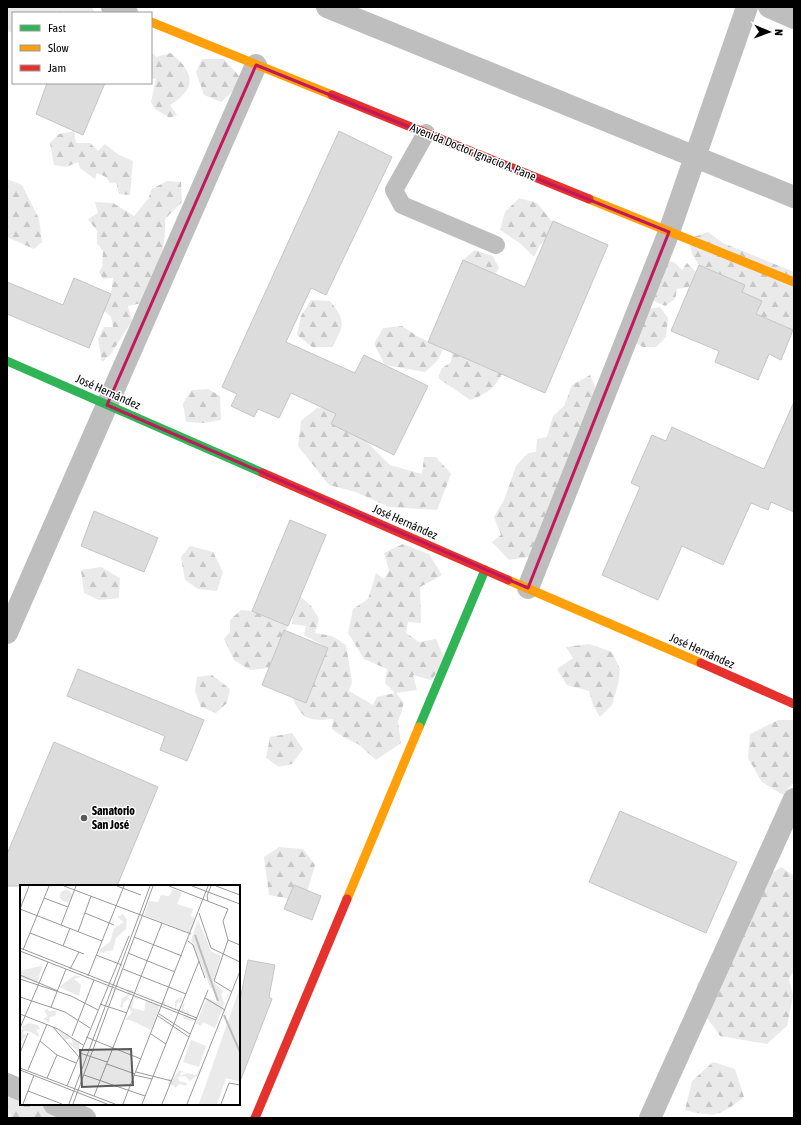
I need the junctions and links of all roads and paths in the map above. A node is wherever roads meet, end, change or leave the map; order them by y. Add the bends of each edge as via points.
1 (112, 7) edge
2 (327, 7) edge
3 (747, 7) edge
4 (769, 7) edge
5 (124, 12) edge
6 (794, 18) edge
7 (152, 22) edge
8 (256, 65) junction
9 (426, 133) junction
10 (695, 157) junction
11 (794, 197) edge
12 (669, 232) junction
13 (496, 245) dead end
14 (794, 282) edge
15 (7, 361) edge
16 (107, 405) junction
17 (485, 570) junction
18 (528, 588) junction
19 (7, 633) edge
20 (794, 704) edge
21 (794, 799) edge
22 (7, 1084) edge
23 (20, 1090) edge
24 (56, 1105) edge
25 (86, 1118) edge
26 (255, 1118) edge
27 (650, 1118) edge

1 - 5 street
2 - 10 street
3 - 10 street
4 - 6 street
7 - 8 street, Avenida Doctor Ignacio A. Pane
8 - 9 street, Avenida Doctor Ignacio A. Pane
8 - 16 street
9 - 12 street, Avenida Doctor Ignacio A. Pane
9 - 13 lane via 394,190 402,205
10 - 11 street
10 - 12 street
12 - 14 street, Avenida Doctor Ignacio A. Pane
12 - 18 street
15 - 16 street, José Hernández
16 - 17 street, José Hernández
16 - 19 street
17 - 18 street, José Hernández
17 - 26 street
18 - 20 street, José Hernández
21 - 27 street
22 - 23 street
24 - 25 street

